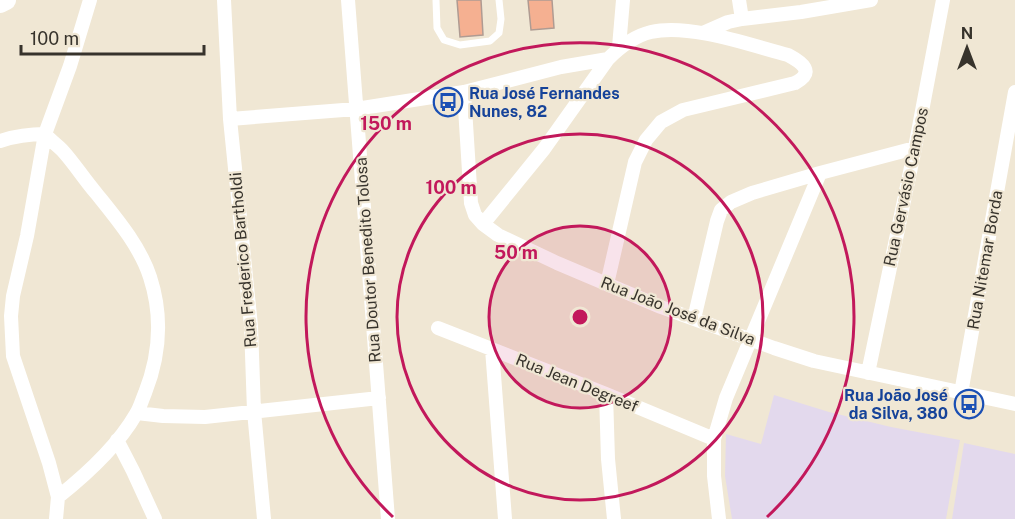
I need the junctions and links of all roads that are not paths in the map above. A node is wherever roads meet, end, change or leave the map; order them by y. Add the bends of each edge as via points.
1 (6, 0) edge
2 (90, 0) edge
3 (224, 0) edge
4 (348, 0) edge
5 (435, 0) edge
6 (499, 0) edge
7 (623, 0) edge
8 (739, 0) edge
9 (871, 0) edge
10 (943, 0) edge
11 (0, 3) edge
12 (742, 19) junction
13 (703, 33) junction
14 (619, 47) junction
15 (608, 59) junction
16 (464, 92) junction
17 (1015, 92) edge
18 (356, 109) junction
19 (230, 119) junction
20 (45, 134) junction
21 (0, 141) edge
22 (915, 148) junction
23 (820, 173) junction
24 (483, 224) junction
25 (607, 284) junction
26 (694, 319) junction
27 (438, 328) dead end
28 (751, 340) junction
29 (492, 349) junction
30 (7, 358) edge
31 (868, 373) junction
32 (961, 393) junction
33 (606, 394) junction
34 (379, 398) junction
35 (1015, 404) edge
36 (254, 411) junction
37 (137, 413) junction
38 (714, 439) junction
39 (117, 440) junction
40 (58, 497) junction
41 (56, 519) edge
42 (155, 519) edge
43 (264, 519) edge
44 (388, 519) edge
45 (506, 519) edge
46 (614, 519) edge
47 (719, 519) edge

1 - 11 main road
2 - 20 street
3 - 19 street, Rua Frederico Bartholdi
4 - 18 street, Rua Doutor Benedito Tolosa
5 - 6 lane via 437,28 444,40 460,45 490,41 499,33
7 - 14 street
8 - 12 street
9 - 12 street
10 - 22 street, Rua Gervásio Campos
12 - 13 street
13 - 14 street via 668,29 637,37
13 - 25 street via 788,55 804,65 803,78 683,110 662,122 646,140 635,162
14 - 15 street
15 - 16 street
15 - 24 street via 544,149
16 - 18 street
16 - 24 street via 471,203
17 - 32 street, Rua Nitemar Borda
18 - 19 street
18 - 34 street, Rua Doutor Benedito Tolosa
19 - 36 street, Rua Frederico Bartholdi via 251,326
20 - 21 street
20 - 30 street via 13,296
20 - 37 street via 113,214 136,247 150,277 158,312 158,346
22 - 23 street
22 - 31 street, Rua Gervásio Campos
23 - 26 street via 752,193 721,210
23 - 28 street
24 - 25 street, Rua João José da Silva via 498,235
25 - 26 street, Rua João José da Silva
26 - 28 street, Rua João José da Silva
27 - 29 street, Rua Jean Degreef
28 - 31 street, Rua João José da Silva via 814,361
28 - 38 street via 726,398
29 - 33 street, Rua Jean Degreef
29 - 45 street
30 - 40 street via 49,463
31 - 32 street, Rua João José da Silva
32 - 35 street, Rua João José da Silva
33 - 38 street, Rua Jean Degreef
33 - 46 street
34 - 36 street
34 - 44 street, Rua Doutor Benedito Tolosa
36 - 37 street via 205,417
36 - 43 street, Rua Frederico Bartholdi
37 - 39 street
38 - 47 street
39 - 40 street
39 - 42 street
40 - 41 street

